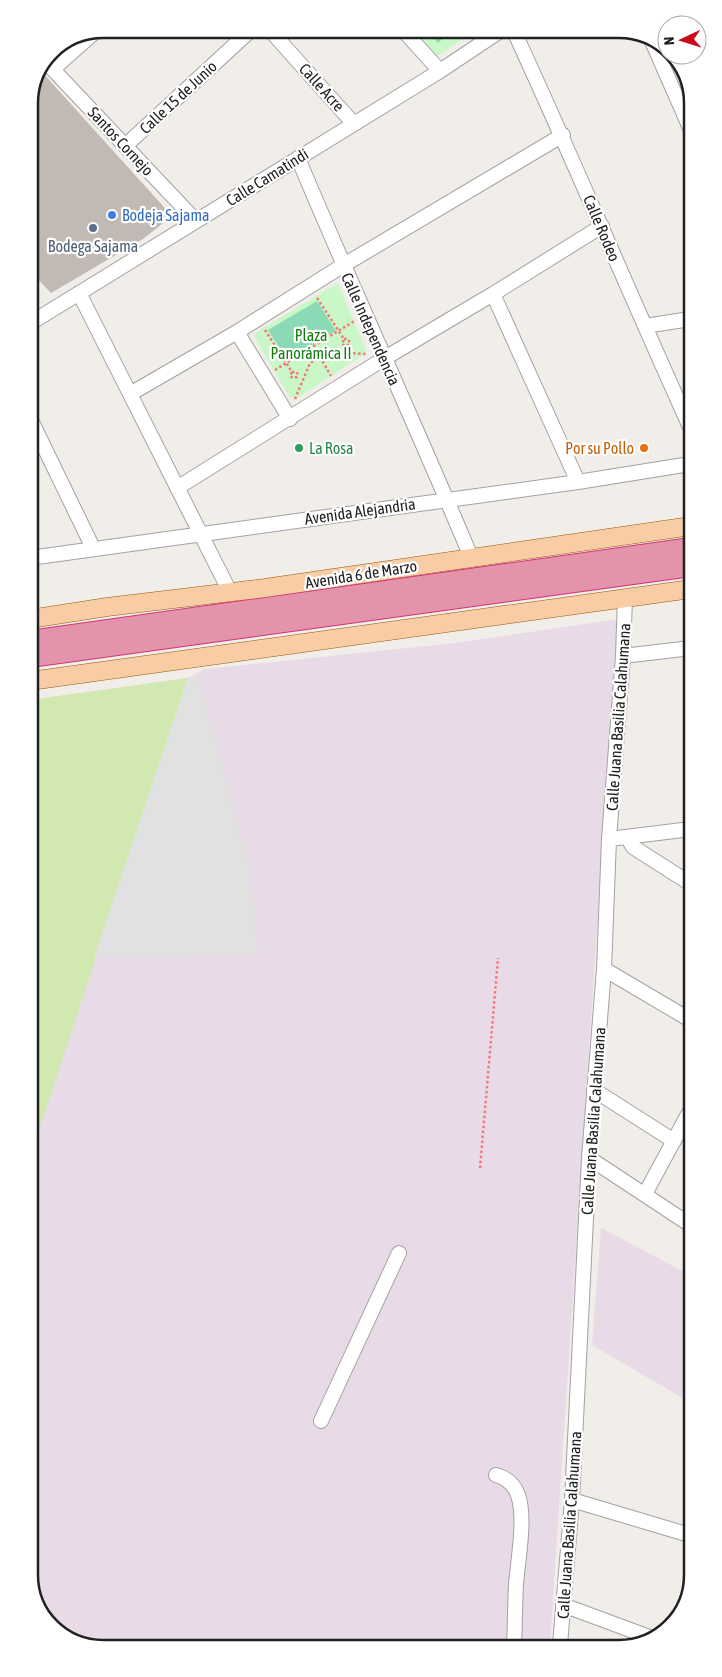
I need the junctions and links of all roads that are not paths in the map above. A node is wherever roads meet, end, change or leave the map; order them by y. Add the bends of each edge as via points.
1 (242, 38) edge
2 (277, 38) edge
3 (410, 38) edge
4 (490, 38) edge
5 (517, 38) edge
6 (83, 41) edge
7 (659, 51) edge
8 (50, 64) edge
9 (49, 65) edge
10 (440, 71) junction
11 (684, 113) edge
12 (354, 124) junction
13 (563, 135) junction
14 (125, 146) junction
15 (298, 158) junction
16 (196, 221) junction
17 (602, 226) junction
18 (342, 266) junction
19 (79, 293) junction
20 (493, 294) junction
21 (38, 319) edge
22 (684, 320) edge
23 (644, 326) junction
24 (236, 332) junction
25 (385, 358) junction
26 (130, 394) junction
27 (684, 414) edge
28 (290, 418) junction
29 (38, 435) edge
30 (684, 465) edge
31 (578, 482) junction
32 (177, 488) junction
33 (446, 499) junction
34 (684, 527) edge
35 (200, 533) junction
36 (93, 548) junction
37 (684, 549) edge
38 (38, 557) edge
39 (471, 557) junction
40 (684, 567) edge
41 (684, 589) edge
42 (230, 592) junction
43 (625, 597) junction
44 (38, 618) edge
45 (38, 640) edge
46 (684, 649) edge
47 (38, 656) edge
48 (623, 656) junction
49 (38, 680) edge
50 (684, 830) edge
51 (627, 837) junction
52 (609, 839) junction
53 (684, 879) edge
54 (604, 969) junction
55 (684, 1016) edge
56 (594, 1090) junction
57 (684, 1123) edge
58 (674, 1141) junction
59 (590, 1158) junction
60 (645, 1194) junction
61 (684, 1221) edge
62 (398, 1254) dead end
63 (321, 1421) dead end
64 (496, 1475) dead end
65 (572, 1500) junction
66 (684, 1533) edge
67 (563, 1605) junction
68 (644, 1635) edge
69 (514, 1640) edge
70 (560, 1640) edge

1 - 14 street, Calle 15 de Junio
2 - 12 street, Calle Acre
3 - 10 street
4 - 10 street, Calle Camatindi
5 - 13 street, Calle Rodeo
6 - 8 street
7 - 11 street
9 - 14 street, Santos Cornejo
10 - 12 street, Calle Camatindi
12 - 15 street, Calle Camatindi
13 - 17 street, Calle Rodeo
13 - 18 street
14 - 16 street, Santos Cornejo
15 - 16 street, Calle Camatindi
15 - 18 street, Calle Independencia
16 - 19 street, Calle Camatindi
17 - 20 street
17 - 23 street, Calle Rodeo
18 - 24 street
18 - 25 street, Calle Independencia
19 - 21 street, Calle Camatindi
19 - 26 street
20 - 25 street
20 - 31 street
22 - 23 street
23 - 27 street, Calle Rodeo
24 - 26 street
24 - 28 street
25 - 28 street
25 - 33 street, Calle Independencia
26 - 32 street
28 - 32 street
29 - 36 street
30 - 31 street, Avenida Alejandria
31 - 33 street, Avenida Alejandria
32 - 35 street
33 - 35 street, Avenida Alejandria
33 - 39 street, Calle Independencia
34 - 39 main road, Avenida 6 de Marzo
35 - 36 street, Avenida Alejandria
35 - 42 street
36 - 38 street, Avenida Alejandria
37 - 45 highway, Avenida 6 de Marzo
39 - 42 main road, Avenida 6 de Marzo
40 - 47 highway
41 - 43 main road
42 - 44 main road, Avenida 6 de Marzo
43 - 48 street, Calle Juana Basilia Calahumana
43 - 49 main road
46 - 48 street
48 - 52 street, Calle Juana Basilia Calahumana
50 - 51 street
51 - 52 street
51 - 53 street via 633,847
52 - 54 street, Calle Juana Basilia Calahumana
54 - 55 street
54 - 56 street, Calle Juana Basilia Calahumana
56 - 58 street
56 - 59 street, Calle Juana Basilia Calahumana
57 - 58 street
58 - 60 street
59 - 60 street
59 - 65 street, Calle Juana Basilia Calahumana
60 - 61 street
62 - 63 street
64 - 69 street via 511,1483 520,1503
65 - 66 street
65 - 67 street, Calle Juana Basilia Calahumana
67 - 68 street
67 - 70 street, Calle Juana Basilia Calahumana

